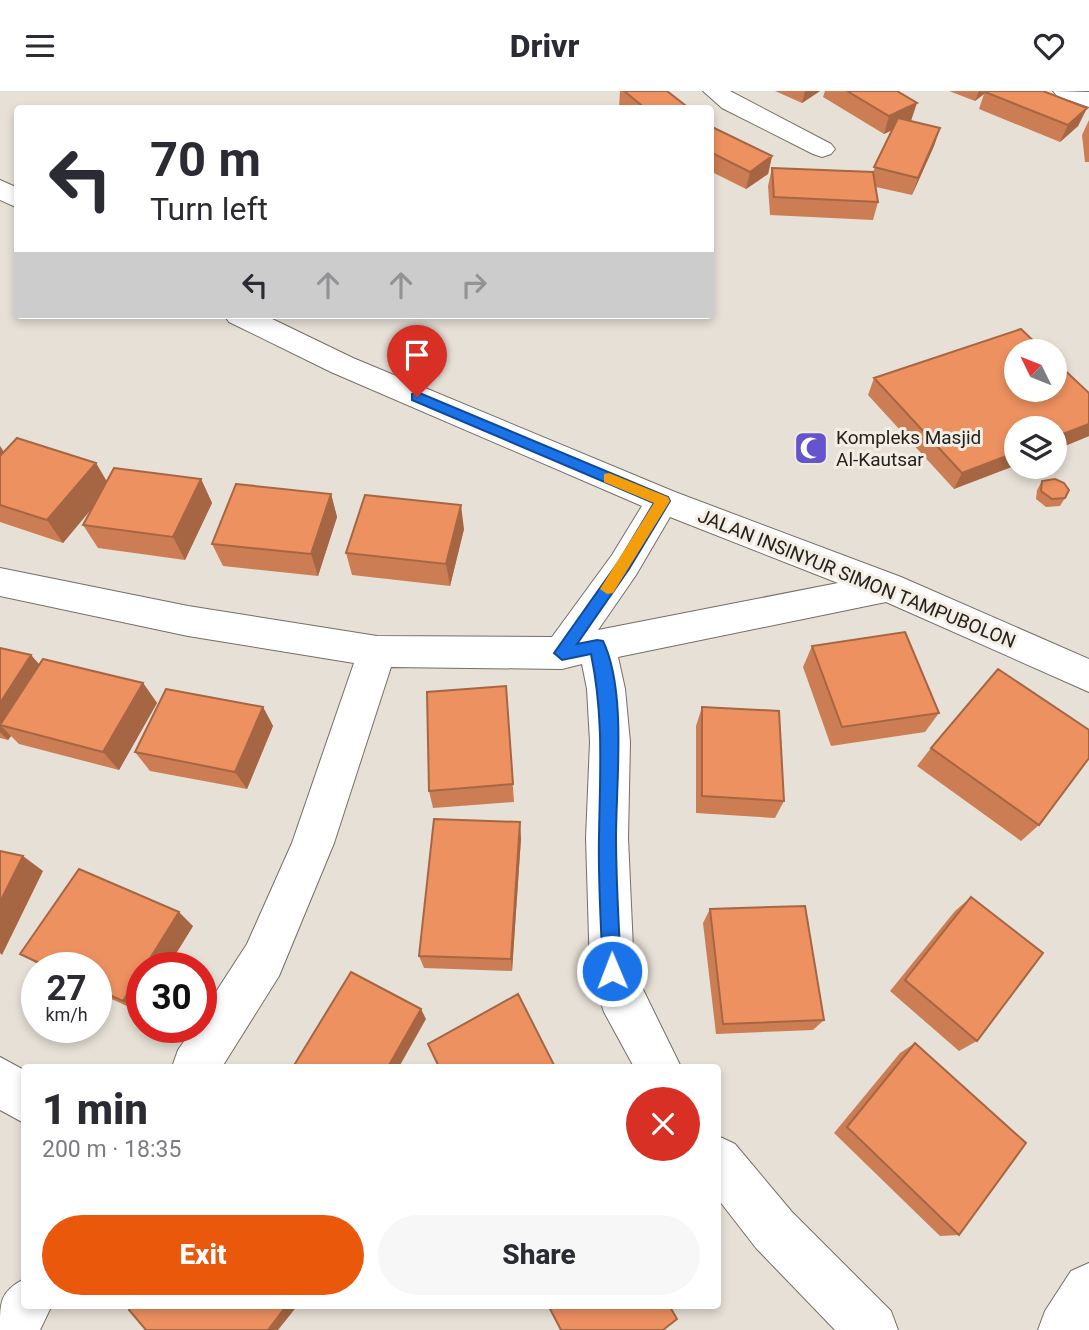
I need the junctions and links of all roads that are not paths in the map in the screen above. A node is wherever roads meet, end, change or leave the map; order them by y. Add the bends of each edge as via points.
1 (715, 91) edge
2 (1065, 91) edge
3 (1089, 100) edge
4 (822, 149) dead end
5 (247, 319) edge
6 (663, 501) junction
7 (0, 582) edge
8 (888, 587) junction
9 (580, 650) junction
10 (377, 651) junction
11 (1089, 676) edge
12 (197, 1064) edge
13 (657, 1064) edge
14 (0, 1081) edge
15 (21, 1097) edge
16 (721, 1165) edge
17 (1089, 1289) edge
18 (23, 1309) edge
19 (9, 1330) edge
20 (872, 1330) edge
21 (1064, 1330) edge

1 - 4 street
2 - 3 street
5 - 6 street, JALAN INSINYUR SIMON TAMPUBOLON via 342,365
6 - 8 street, JALAN INSINYUR SIMON TAMPUBOLON
6 - 9 street
7 - 10 street via 188,621
8 - 9 street
8 - 11 street, JALAN INSINYUR SIMON TAMPUBOLON
9 - 10 street
9 - 13 street via 606,689 612,971 620,996
10 - 12 street via 313,843 263,960
14 - 15 street
16 - 20 street via 774,1230
17 - 21 street
18 - 19 street

